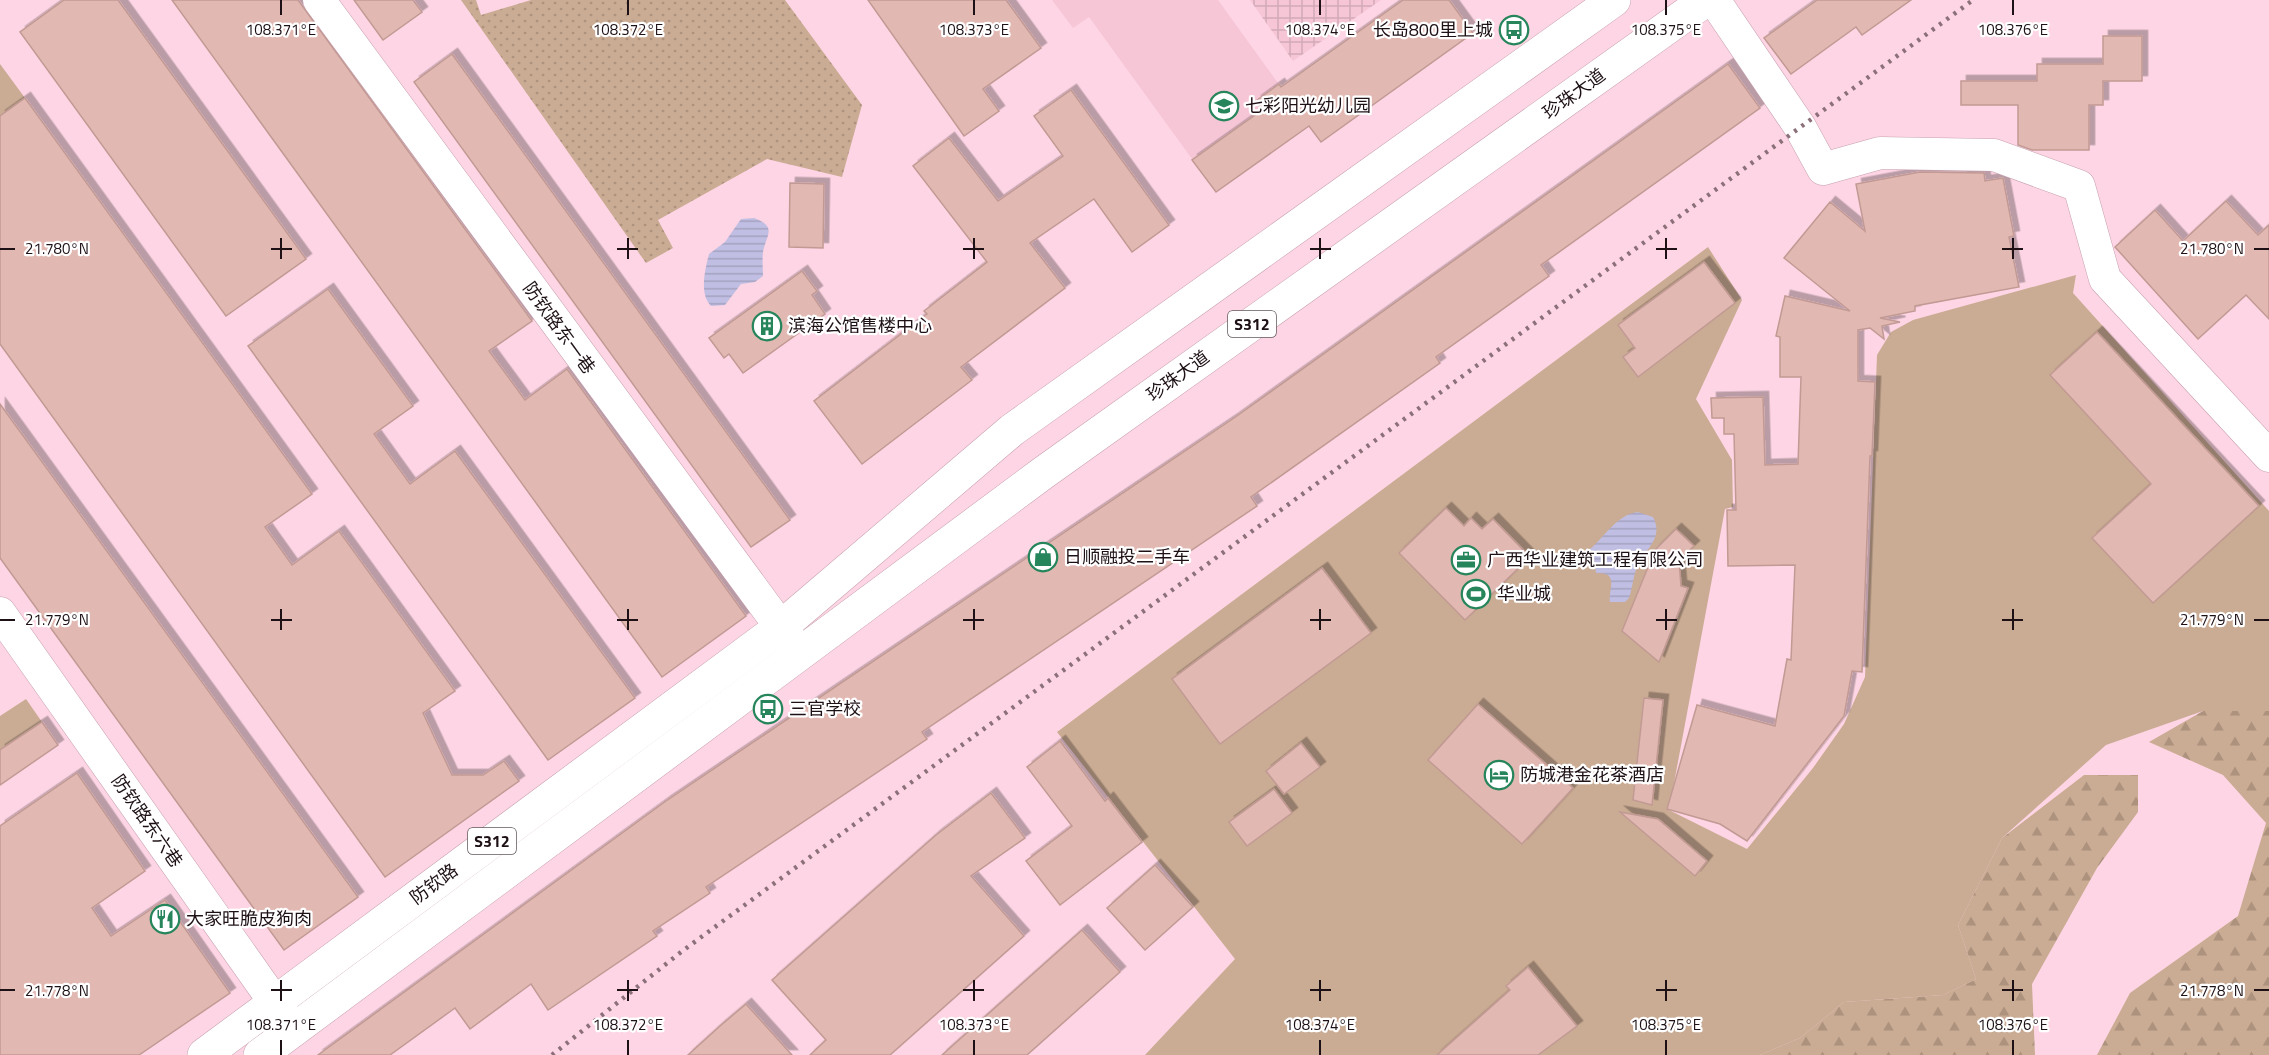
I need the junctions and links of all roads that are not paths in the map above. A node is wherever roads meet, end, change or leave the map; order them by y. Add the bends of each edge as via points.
1 (319, 0) edge
2 (1614, 0) edge
3 (1706, 0) edge
4 (1714, 0) edge
5 (2269, 456) edge
6 (0, 613) edge
7 (781, 627) junction
8 (801, 654) junction
9 (275, 1002) junction
10 (294, 1030) junction
11 (204, 1055) edge
12 (260, 1055) edge

1 - 7 street, 防钦路东一巷
2 - 7 main road, S312 via 1012,430
3 - 8 main road, 珍珠大道 / S312 via 1053,466
4 - 5 street via 1800,127 1823,169 1880,153 1994,155 2079,186 2105,279
6 - 9 street, 防钦路东六巷
7 - 8 street, 防钦路东一巷
7 - 9 main road, 防钦路 / S312
8 - 10 main road, 防钦路 / S312
9 - 10 street, 防钦路东六巷
9 - 11 main road, 防钦路 / S312
10 - 12 main road, 防钦路 / S312

